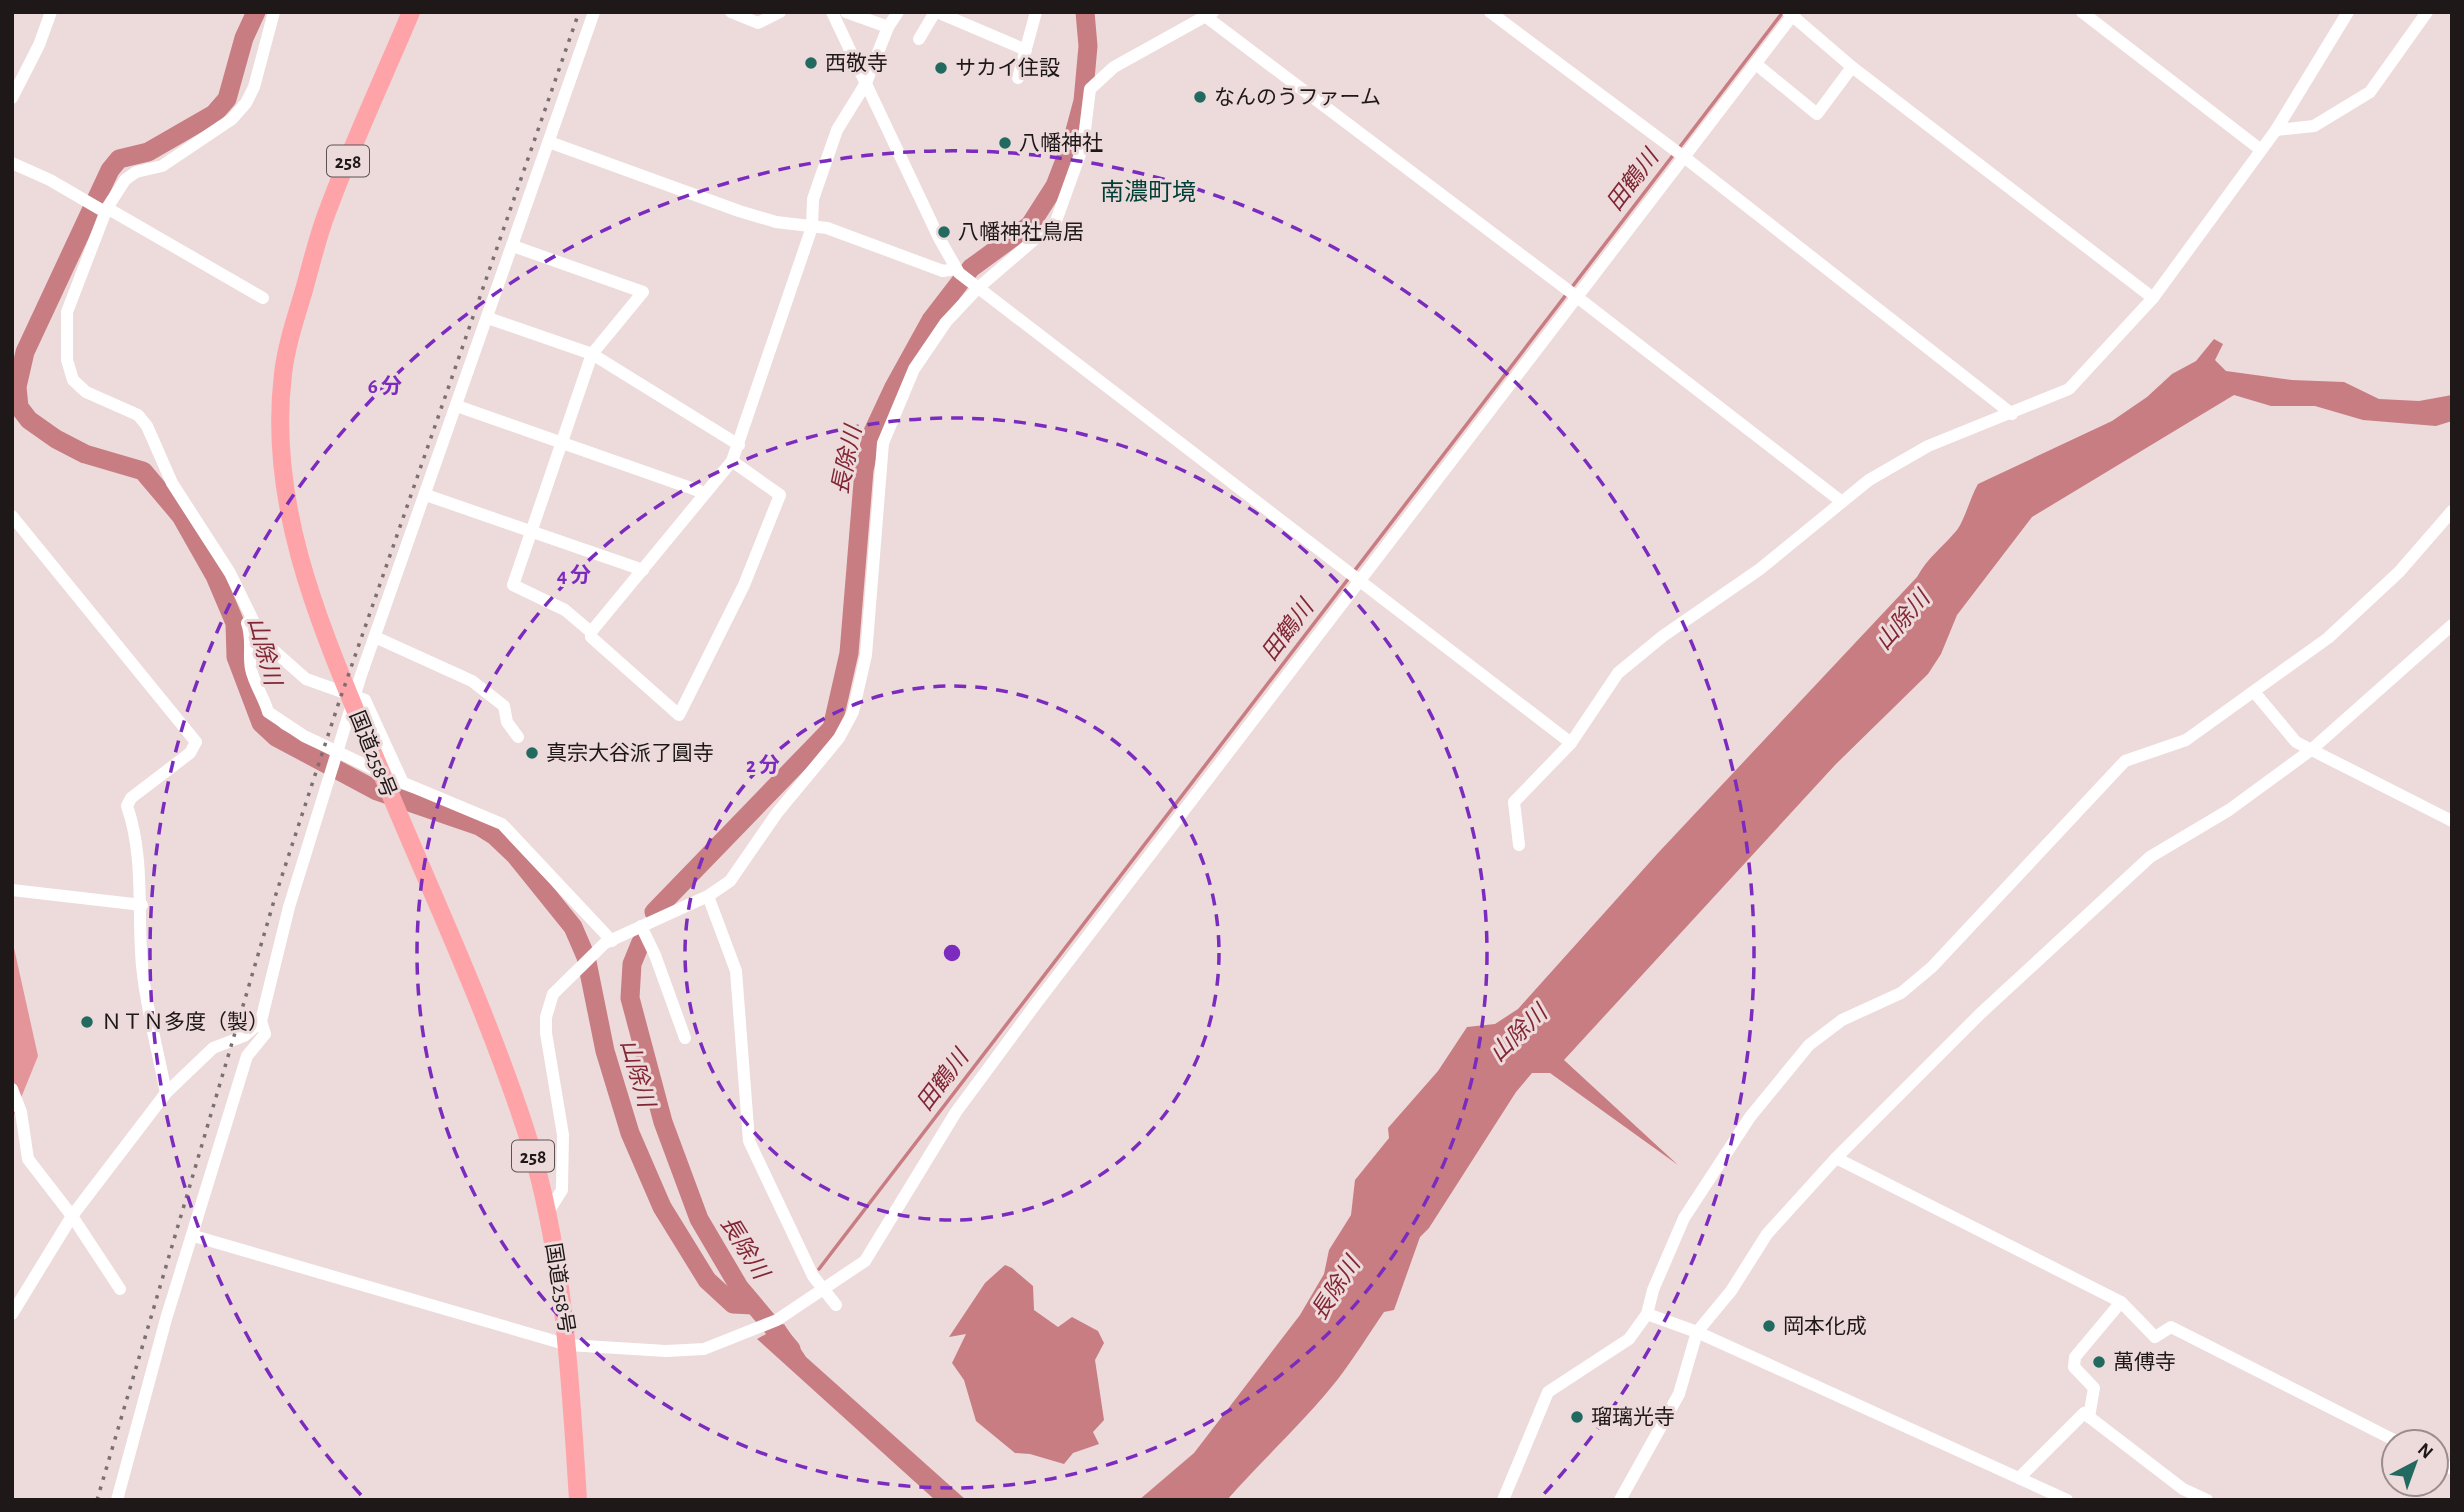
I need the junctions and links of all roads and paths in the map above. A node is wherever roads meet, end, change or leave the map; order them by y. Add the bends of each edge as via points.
1 (51, 12) edge
2 (274, 12) edge
3 (411, 12) edge
4 (594, 12) edge
5 (731, 12) edge
6 (780, 12) edge
7 (832, 12) edge
8 (846, 12) edge
9 (898, 12) edge
10 (936, 12) edge
11 (1036, 12) edge
12 (1490, 12) edge
13 (2081, 12) edge
14 (2348, 12) edge
15 (2427, 12) edge
16 (1791, 13) edge
17 (1209, 14) edge
18 (888, 27) junction
19 (919, 39) dead end
20 (1026, 50) junction
21 (1756, 64) junction
22 (1853, 67) junction
23 (1018, 78) dead end
24 (866, 83) junction
25 (12, 98) edge
26 (2276, 130) junction
27 (549, 142) junction
28 (2261, 150) junction
29 (1679, 153) junction
30 (12, 163) edge
31 (106, 210) junction
32 (812, 227) junction
33 (513, 246) junction
34 (957, 271) junction
35 (975, 286) junction
36 (1572, 293) junction
37 (263, 298) dead end
38 (2153, 298) junction
39 (488, 317) junction
40 (592, 354) junction
41 (457, 406) junction
42 (2012, 414) junction
43 (563, 442) junction
44 (739, 445) junction
45 (732, 461) junction
46 (705, 493) junction
47 (426, 495) junction
48 (1842, 502) junction
49 (2452, 511) edge
50 (12, 516) edge
51 (533, 532) junction
52 (643, 570) junction
53 (1355, 576) junction
54 (243, 602) junction
55 (2452, 625) edge
56 (591, 632) junction
57 (375, 637) junction
58 (2255, 694) junction
59 (355, 696) junction
60 (518, 737) dead end
61 (1571, 743) junction
62 (2311, 750) junction
63 (336, 755) junction
64 (403, 783) junction
65 (2452, 821) edge
66 (1519, 845) dead end
67 (12, 890) edge
68 (708, 896) junction
69 (142, 905) junction
70 (641, 926) junction
71 (608, 942) junction
72 (261, 1021) junction
73 (685, 1038) dead end
74 (12, 1089) edge
75 (166, 1093) junction
76 (1836, 1158) junction
77 (548, 1212) junction
78 (72, 1216) junction
79 (194, 1236) junction
80 (120, 1289) dead end
81 (2121, 1302) junction
82 (836, 1305) dead end
83 (12, 1314) edge
84 (1647, 1314) junction
85 (1697, 1332) junction
86 (569, 1345) junction
87 (2089, 1417) junction
88 (2380, 1433) edge
89 (2019, 1478) junction
90 (117, 1500) edge
91 (578, 1500) edge
92 (1503, 1500) edge
93 (1620, 1500) edge
94 (2067, 1500) edge
95 (2207, 1500) edge

1 - 25 street
2 - 31 street via 246,103 232,119 162,166 136,172 125,180
3 - 77 highway, 国道258号 / 258 via 325,216 283,372 285,485 294,543 321,628 492,1040 526,1129
4 - 27 street
5 - 6 street via 758,23
7 - 24 street
8 - 18 street
9 - 18 street
10 - 19 street
10 - 20 street
11 - 20 street
12 - 29 street
13 - 28 street
14 - 26 street
15 - 26 street via 2370,92 2314,125
16 - 21 street
16 - 22 street
17 - 35 street via 1114,67 1090,89 1083,146 1056,220
17 - 36 street
18 - 24 street
20 - 23 street
21 - 22 street via 1817,114
21 - 29 street
22 - 38 street
24 - 32 street via 837,130 813,199
24 - 34 street
26 - 28 street
27 - 32 street via 739,211
27 - 33 street
28 - 38 street
29 - 36 street
29 - 42 street
30 - 31 street
31 - 37 street
31 - 54 street via 67,313 67,359 73,380 86,392 138,415 147,426 172,482 230,573
32 - 34 street via 848,235 943,271
32 - 44 street
33 - 39 street
33 - 40 street via 643,292
34 - 35 street
35 - 53 street
35 - 68 street via 914,369 883,443 866,655 853,712 839,738 777,813 730,881
36 - 48 street
36 - 53 street
38 - 42 street via 2069,389
39 - 40 street
39 - 41 street
40 - 43 street
40 - 44 street
41 - 43 street
41 - 47 street
42 - 48 street via 1928,446 1869,480
43 - 46 street
43 - 51 street
44 - 45 street
45 - 46 street
45 - 56 street via 780,495 744,585 679,715 614,660 590,637
46 - 52 street
47 - 51 street
47 - 57 street
48 - 61 street via 1618,673
49 - 58 street via 2399,572 2329,638
50 - 69 street via 196,742 190,753 131,798 127,806 134,827
51 - 52 street
51 - 56 street via 513,585 565,610
52 - 56 street
53 - 61 street
53 - 86 street via 956,1112 865,1261 777,1320 704,1349
54 - 59 street via 257,633 280,658 306,679
54 - 63 street via 251,636 251,671 268,712
55 - 62 street
57 - 59 street
57 - 60 street via 472,681 504,706 507,722
58 - 62 street via 2296,742
58 - 84 street via 2186,740 2125,761 1932,967 1901,993 1842,1020 1809,1045 1749,1117 1684,1218
59 - 63 street
59 - 64 street via 365,700
61 - 66 street via 1514,802
62 - 65 street
62 - 76 street via 2229,810 2150,857 1980,1014
63 - 64 street
63 - 72 street via 289,907
64 - 71 street via 502,824
67 - 69 street
68 - 70 street
68 - 82 street via 736,971 749,1141 813,1276
69 - 75 street via 142,967
70 - 71 street
70 - 73 street
71 - 77 street via 553,995 546,1017 563,1135 562,1190
72 - 75 street via 244,1036 213,1048
72 - 79 street via 265,1034 247,1056
74 - 78 street via 21,1112 28,1159
75 - 78 street
76 - 81 street
76 - 85 street via 1767,1234 1731,1291
77 - 86 highway, 国道258号 / 258
78 - 80 street
78 - 83 street
79 - 86 street
79 - 90 street via 166,1319
81 - 87 street via 2075,1357 2074,1367 2094,1388
81 - 88 street via 2155,1337 2171,1327
84 - 85 street
84 - 92 street via 1629,1339 1548,1392
85 - 89 street
85 - 93 street via 1679,1394
86 - 91 highway, 国道258号 / 258
87 - 89 street via 2084,1413
87 - 95 street via 2183,1489
89 - 94 street

